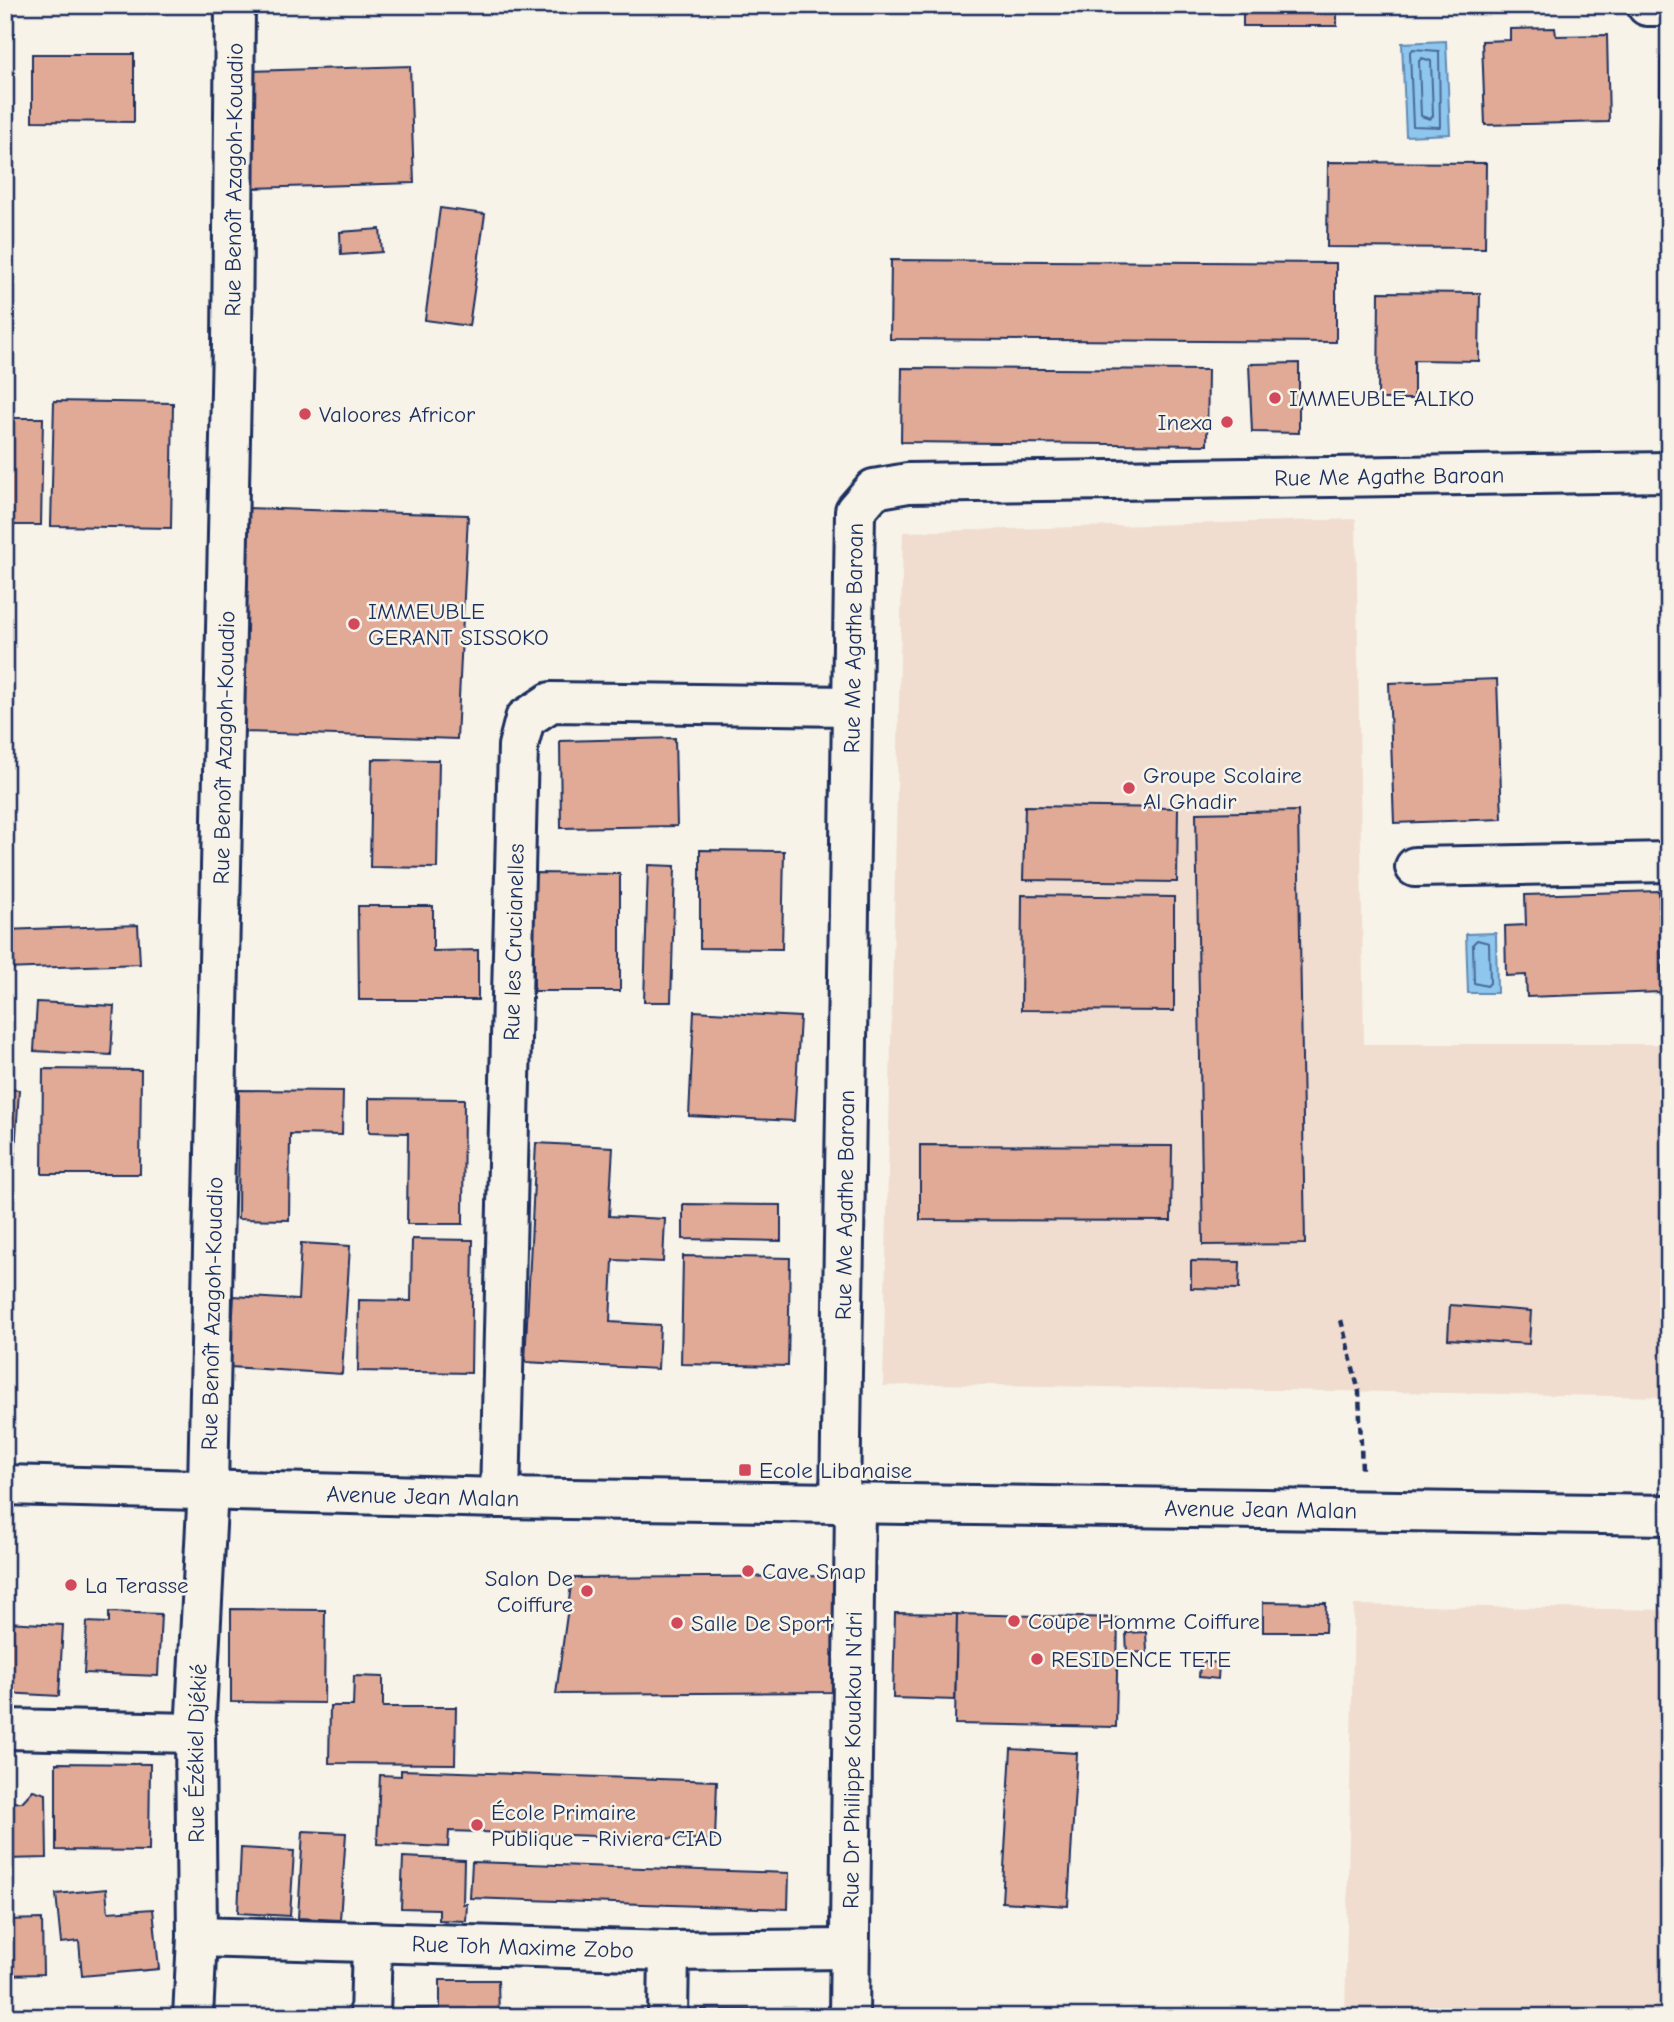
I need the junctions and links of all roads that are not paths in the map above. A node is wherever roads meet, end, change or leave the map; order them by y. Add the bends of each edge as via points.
1 (235, 5) edge
2 (1647, 6) edge
3 (1669, 6) edge
4 (1669, 472) edge
5 (851, 706) junction
6 (1669, 862) edge
7 (1415, 867) dead end
8 (5, 1485) edge
9 (208, 1488) junction
10 (500, 1498) junction
11 (847, 1504) junction
12 (1669, 1515) edge
13 (5, 1729) edge
14 (195, 1732) junction
15 (197, 1937) junction
16 (372, 1942) junction
17 (848, 1949) junction
18 (669, 1951) junction
19 (193, 2017) edge
20 (370, 2017) edge
21 (668, 2017) edge
22 (849, 2017) edge

1 - 9 street, Rue Benoît Azagoh-Kouadio
2 - 3 street
4 - 5 street, Rue Me Agathe Baroan via 908,483 874,489 855,511
5 - 10 street, Rue les Crucianelles via 551,702 526,719 518,746
5 - 11 street, Rue Me Agathe Baroan
6 - 7 street
8 - 9 street, Avenue Jean Malan
9 - 10 street, Avenue Jean Malan
9 - 14 street, Rue Ézékiel Djékié
10 - 11 street, Avenue Jean Malan
11 - 12 street, Avenue Jean Malan
11 - 17 street, Rue Dr Philippe Kouakou N'dri
13 - 14 street
14 - 15 street, Rue Ézékiel Djékié
15 - 16 street, Rue Toh Maxime Zobo
15 - 19 street, Rue Ézékiel Djékié
16 - 18 street, Rue Toh Maxime Zobo
16 - 20 street
17 - 18 street, Rue Toh Maxime Zobo
17 - 22 street, Rue Dr Philippe Kouakou N'dri
18 - 21 street

